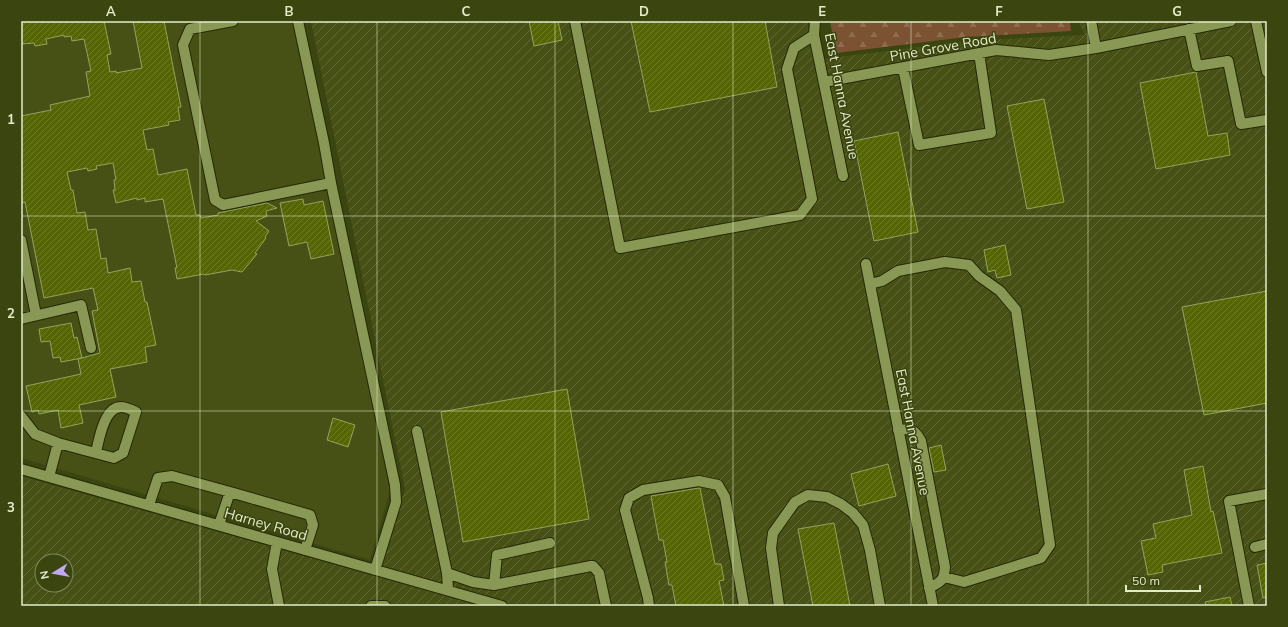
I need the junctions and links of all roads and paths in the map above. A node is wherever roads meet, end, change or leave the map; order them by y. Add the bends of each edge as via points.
1 (233, 21) edge
2 (298, 21) edge
3 (575, 21) edge
4 (815, 21) edge
5 (1091, 21) edge
6 (1231, 21) edge
7 (1256, 21) edge
8 (1189, 29) junction
9 (814, 35) junction
10 (1096, 48) junction
11 (979, 53) junction
12 (903, 68) junction
13 (1267, 72) edge
14 (824, 82) junction
15 (1267, 120) edge
16 (843, 176) dead end
17 (331, 183) junction
18 (21, 240) edge
19 (866, 264) dead end
20 (870, 284) junction
21 (36, 316) junction
22 (21, 319) edge
23 (91, 348) dead end
24 (21, 416) edge
25 (898, 430) junction
26 (417, 431) dead end
27 (58, 443) junction
28 (96, 452) junction
29 (21, 469) edge
30 (49, 477) junction
31 (230, 492) junction
32 (1267, 494) edge
33 (149, 505) junction
34 (218, 525) junction
35 (277, 542) junction
36 (550, 543) dead end
37 (1267, 544) edge
38 (1255, 547) dead end
39 (305, 550) junction
40 (375, 570) junction
41 (448, 573) junction
42 (944, 577) junction
43 (494, 585) junction
44 (929, 588) junction
45 (448, 590) junction
46 (279, 606) edge
47 (371, 606) edge
48 (386, 606) edge
49 (502, 606) edge
50 (606, 606) edge
51 (649, 606) edge
52 (744, 606) edge
53 (779, 606) edge
54 (880, 606) edge
55 (933, 606) edge
56 (1249, 606) edge

1 - 17 street via 190,30 183,45 216,200 223,205
2 - 17 street
3 - 9 street via 620,248 800,215 812,199 787,69 794,48
4 - 9 street, East Hanna Avenue
5 - 10 street
6 - 8 street, Pine Grove Road
7 - 13 street
8 - 10 street, Pine Grove Road
8 - 15 street via 1197,66 1228,61 1241,124
9 - 14 street, East Hanna Avenue
10 - 11 street, Pine Grove Road via 1049,56 996,50
11 - 12 street, Pine Grove Road
11 - 12 street via 991,133 919,145
12 - 14 street, Pine Grove Road
14 - 16 street, East Hanna Avenue
17 - 40 street via 395,486 396,502
18 - 21 street
19 - 20 street, East Hanna Avenue
20 - 25 street, East Hanna Avenue
20 - 42 street via 889,278 898,271 945,262 969,265 979,276 1000,291 1016,310 1050,545 1041,558 964,582
21 - 22 street
21 - 23 street via 81,305
24 - 27 street via 35,434
25 - 42 street via 912,430 918,434 921,441 945,563
25 - 44 street, East Hanna Avenue
26 - 41 street
27 - 28 street
27 - 30 street
28 - 28 street via 114,458 123,453 136,412 121,407 114,409 106,418
29 - 30 street, Harney Road
30 - 33 street, Harney Road
31 - 33 street via 172,476 158,478
31 - 34 street
31 - 39 street via 310,515 313,525
32 - 56 street via 1229,501
33 - 34 street, Harney Road
34 - 35 street, Harney Road
35 - 39 street, Harney Road
35 - 46 street via 272,569
36 - 43 street via 497,555
37 - 38 street
39 - 40 street, Harney Road
40 - 45 street, Harney Road
41 - 43 street via 473,582
41 - 45 street
42 - 44 street
43 - 50 street via 593,566 599,573
44 - 55 street, East Hanna Avenue
45 - 49 street, Harney Road
47 - 48 street
51 - 52 street via 625,510 629,498 644,490 699,480 718,485 725,497
53 - 54 street via 771,548 773,533 795,502 808,495 827,498 841,504 863,525

